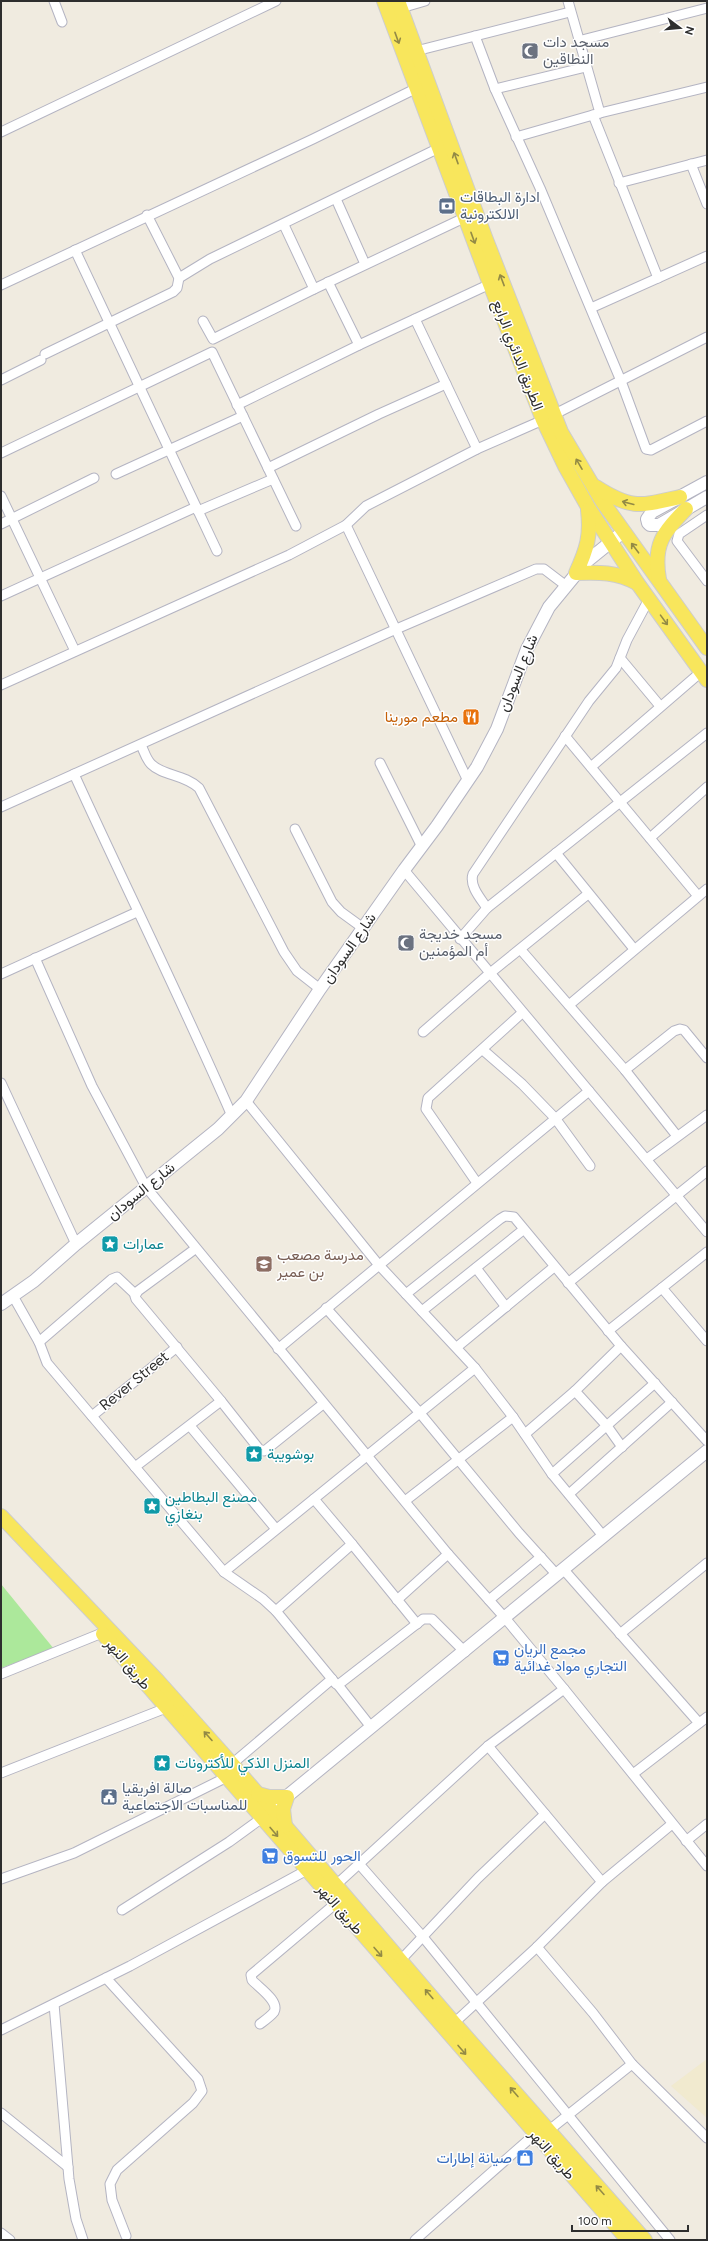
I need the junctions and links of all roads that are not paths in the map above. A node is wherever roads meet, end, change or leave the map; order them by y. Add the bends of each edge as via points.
1 (54, 1) edge
2 (276, 1) edge
3 (384, 1) edge
4 (425, 1) edge
5 (568, 1) edge
6 (399, 4) edge
7 (707, 8) edge
8 (570, 12) junction
9 (62, 22) dead end
10 (475, 36) junction
11 (578, 41) junction
12 (417, 51) junction
13 (403, 55) junction
14 (586, 67) junction
15 (707, 87) edge
16 (415, 89) junction
17 (495, 89) junction
18 (596, 114) junction
19 (1, 132) edge
20 (516, 137) junction
21 (439, 148) junction
22 (707, 160) edge
23 (691, 164) junction
24 (620, 184) junction
25 (336, 198) junction
26 (707, 204) edge
27 (147, 215) junction
28 (466, 217) junction
29 (284, 225) junction
30 (75, 250) junction
31 (707, 256) edge
32 (365, 264) junction
33 (179, 278) junction
34 (658, 278) junction
35 (328, 282) junction
36 (490, 284) junction
37 (1, 285) edge
38 (314, 288) junction
39 (591, 308) junction
40 (414, 319) junction
41 (203, 321) dead end
42 (109, 322) junction
43 (707, 337) edge
44 (359, 345) junction
45 (1, 380) edge
46 (622, 381) junction
47 (446, 384) junction
48 (139, 386) junction
49 (237, 405) junction
50 (243, 416) junction
51 (548, 417) junction
52 (707, 421) edge
53 (477, 449) junction
54 (169, 450) junction
55 (1, 453) edge
56 (268, 468) junction
57 (116, 474) dead end
58 (94, 478) dead end
59 (273, 479) junction
60 (707, 482) edge
61 (591, 484) junction
62 (1, 496) edge
63 (707, 497) edge
64 (683, 503) junction
65 (588, 507) junction
66 (197, 509) junction
67 (707, 515) edge
68 (12, 518) junction
69 (1, 524) edge
70 (346, 525) junction
71 (296, 526) dead end
72 (623, 532) junction
73 (611, 541) junction
74 (217, 551) dead end
75 (576, 573) junction
76 (40, 578) junction
77 (660, 581) junction
78 (707, 581) edge
79 (638, 584) junction
80 (566, 585) junction
81 (1, 596) edge
82 (649, 599) junction
83 (394, 630) junction
84 (707, 648) edge
85 (75, 652) junction
86 (620, 658) junction
87 (704, 676) edge
88 (1, 684) edge
89 (660, 706) junction
90 (707, 732) edge
91 (564, 736) junction
92 (141, 744) junction
93 (380, 763) dead end
94 (591, 767) junction
95 (74, 774) junction
96 (468, 781) junction
97 (707, 787) edge
98 (619, 801) junction
99 (1, 808) edge
100 (295, 829) dead end
101 (650, 838) junction
102 (422, 847) junction
103 (556, 853) junction
104 (404, 870) junction
105 (707, 889) edge
106 (588, 894) junction
107 (698, 896) junction
108 (487, 908) junction
109 (137, 912) junction
110 (363, 928) junction
111 (460, 939) junction
112 (634, 949) junction
113 (521, 950) junction
114 (35, 958) junction
115 (1, 974) edge
116 (489, 974) junction
117 (320, 989) junction
118 (569, 1005) junction
119 (522, 1013) junction
120 (423, 1032) dead end
121 (483, 1050) junction
122 (707, 1058) edge
123 (625, 1070) junction
124 (1, 1083) edge
125 (589, 1091) junction
126 (246, 1101) junction
127 (707, 1115) edge
128 (232, 1116) junction
129 (555, 1118) junction
130 (677, 1136) junction
131 (647, 1159) junction
132 (590, 1166) dead end
133 (707, 1171) edge
134 (477, 1183) junction
135 (146, 1187) junction
136 (677, 1196) junction
137 (523, 1230) junction
138 (707, 1232) edge
139 (76, 1244) junction
140 (195, 1249) junction
141 (707, 1252) edge
142 (378, 1264) junction
143 (554, 1267) junction
144 (476, 1268) junction
145 (568, 1284) junction
146 (662, 1288) junction
147 (135, 1294) junction
148 (406, 1294) junction
149 (13, 1296) junction
150 (1, 1304) edge
151 (506, 1307) junction
152 (326, 1308) junction
153 (422, 1311) junction
154 (608, 1331) junction
155 (707, 1341) edge
156 (39, 1342) junction
157 (621, 1346) junction
158 (177, 1347) junction
159 (457, 1347) junction
160 (278, 1349) junction
161 (475, 1368) junction
162 (655, 1383) junction
163 (575, 1390) junction
164 (221, 1401) junction
165 (672, 1402) junction
166 (323, 1404) junction
167 (419, 1412) junction
168 (92, 1416) junction
169 (513, 1417) junction
170 (190, 1426) junction
171 (607, 1426) junction
172 (525, 1434) junction
173 (707, 1441) edge
174 (622, 1447) junction
175 (707, 1451) edge
176 (368, 1456) junction
177 (459, 1458) junction
178 (135, 1467) junction
179 (552, 1474) junction
180 (569, 1494) junction
181 (314, 1499) junction
182 (405, 1501) junction
183 (1, 1516) edge
184 (1, 1528) edge
185 (276, 1528) junction
186 (604, 1537) junction
187 (352, 1544) junction
188 (448, 1554) junction
189 (541, 1558) junction
190 (707, 1562) edge
191 (224, 1572) junction
192 (560, 1573) junction
193 (397, 1600) junction
194 (489, 1600) junction
195 (276, 1611) junction
196 (505, 1618) junction
197 (416, 1624) junction
198 (104, 1630) junction
199 (620, 1634) junction
200 (465, 1652) junction
201 (1, 1674) edge
202 (335, 1682) junction
203 (564, 1689) junction
204 (166, 1708) junction
205 (707, 1717) edge
206 (699, 1723) junction
207 (371, 1727) junction
208 (488, 1746) junction
209 (232, 1764) junction
210 (1, 1773) edge
211 (633, 1774) junction
212 (227, 1777) junction
213 (258, 1794) junction
214 (287, 1797) junction
215 (267, 1814) junction
216 (545, 1814) junction
217 (672, 1824) junction
218 (707, 1824) edge
219 (285, 1826) junction
220 (686, 1841) junction
221 (360, 1865) junction
222 (707, 1866) edge
223 (307, 1870) junction
224 (1, 1878) edge
225 (602, 1882) junction
226 (336, 1885) junction
227 (335, 1904) junction
228 (122, 1910) dead end
229 (423, 1937) junction
230 (537, 1947) junction
231 (397, 1965) junction
232 (106, 1978) junction
233 (477, 2003) junction
234 (54, 2004) junction
235 (454, 2023) junction
236 (260, 2024) dead end
237 (1, 2030) edge
238 (632, 2064) junction
239 (1, 2113) edge
240 (567, 2116) junction
241 (542, 2133) junction
242 (707, 2138) edge
243 (68, 2167) junction
244 (1, 2233) edge
245 (126, 2236) dead end
246 (10, 2240) edge
247 (83, 2240) edge
248 (415, 2240) edge
249 (628, 2240) edge
250 (645, 2240) edge
251 (670, 2240) edge

1 - 9 street
2 - 19 street
3 -> 13 main road, الطريق الدائري الرابع
4 - 6 street
5 - 8 street
6 - 12 main road, الطريق الدائري الرابع
7 - 11 street
8 - 10 street
8 - 11 street
10 - 12 street
10 - 17 street
11 - 14 street
12 - 13 street
51 -> 12 main road, الطريق الدائري الرابع
13 - 16 main road, الطريق الدائري الرابع
14 - 17 street
14 - 18 street
15 - 18 street
16 - 21 main road, الطريق الدائري الرابع
16 - 27 street
17 - 20 street
18 - 20 street
18 - 24 street
20 - 39 street
21 - 25 street
21 - 28 main road, الطريق الدائري الرابع
22 - 23 street
23 - 24 street
23 - 26 street
24 - 34 street
25 - 29 street
25 - 32 street
27 - 30 street
27 - 33 street
28 - 32 street
28 -> 36 main road, الطريق الدائري الرابع
29 - 33 street via 210,259
29 - 38 street
30 - 37 street
30 - 42 street
31 - 34 street
32 - 35 street
33 - 42 street via 173,292
34 - 39 street
35 - 38 street
35 - 44 street
36 - 40 street
36 - 51 main road, الطريق الدائري الرابع
38 - 41 street via 213,340
39 - 46 street
40 - 44 street
40 - 47 street
42 - 45 street
42 - 48 street
43 - 46 street
44 - 49 street
46 - 51 street
46 - 52 street via 648,451
47 - 53 street
47 - 56 street
48 - 49 street via 212,352
48 - 54 street
48 - 55 street
49 - 50 street
50 - 54 street
50 - 56 street
51 - 53 street
61 -> 51 main road, الطريق الدائري الرابع
51 - 65 main road, الطريق الدائري الرابع via 565,466
53 - 70 street via 366,506
54 - 57 street
54 - 66 street
56 - 59 street
58 - 68 street
59 - 66 street
59 - 71 street
60 - 64 main road
64 -> 61 main road via 638,506 612,497
61 - 72 main road, الطريق الدائري الرابع
62 - 68 street
63 - 64 main road
64 - 77 main road via 660,542 656,563
65 - 73 main road, الطريق الدائري الرابع
65 - 75 main road via 588,543
66 - 74 street
66 - 76 street
67 - 78 street via 679,534 677,541
68 - 69 street
68 - 76 street
70 - 83 street
70 - 85 street via 289,555
72 - 73 main road, شارع السودان
77 -> 72 main road, الطريق الدائري الرابع
73 - 75 main road, شارع السودان
73 - 79 main road, الطريق الدائري الرابع
75 - 79 main road via 606,572
75 - 80 main road, شارع السودان
76 - 81 street
76 - 85 street
77 - 84 main road, الطريق الدائري الرابع
79 - 82 main road, الطريق الدائري الرابع
80 - 83 street via 544,569 536,569
80 - 96 main road, شارع السودان via 538,625 490,744
82 - 86 street
82 -> 87 main road, الطريق الدائري الرابع
83 - 92 street
83 - 96 street
85 - 88 street
86 - 89 street
86 - 91 street via 611,676 602,684
87 - 89 street
89 - 94 street
90 - 98 street
91 - 94 street
91 - 108 street via 473,874 473,886
92 - 95 street
92 - 117 street via 152,764 182,776 198,788 284,952 297,971
93 - 102 street
94 - 98 street
95 - 99 street
95 - 109 street
96 - 102 main road, شارع السودان
97 - 101 street
98 - 101 street
98 - 103 street
100 - 110 street via 332,902
101 - 107 street
102 - 104 main road, شارع السودان
103 - 106 street
103 - 108 street
104 - 110 main road, شارع السودان
104 - 111 street
105 - 107 street
106 - 112 street
106 - 113 street
107 - 112 street
108 - 111 street
109 - 114 street
109 - 128 street via 188,1015
110 - 117 main road, شارع السودان
111 - 116 street
112 - 118 street
113 - 116 street
113 - 118 street
114 - 115 street
114 - 135 street via 92,1086
116 - 119 street
116 - 120 street
117 - 126 main road, شارع السودان
118 - 123 street
119 - 121 street
119 - 125 street
121 - 129 street via 522,1084
121 - 134 street via 428,1098 426,1109
122 - 123 street via 684,1030 680,1029
123 - 130 street
124 - 139 street
125 - 129 street
125 - 131 street
126 - 128 main road, شارع السودان
126 - 142 street
127 - 130 street
128 - 135 main road, شارع السودان
129 - 132 street
129 - 134 street
130 - 131 street
131 - 136 street
133 - 136 street
134 - 142 street
135 - 139 main road, شارع السودان
135 - 140 street
136 - 138 street
136 - 145 street
137 - 143 street
137 - 144 street
137 - 148 street via 514,1217 505,1216
139 - 149 main road, شارع السودان
140 - 147 street
140 - 160 street
141 - 146 street
142 - 148 street
142 - 152 street
143 - 145 street
143 - 151 street
144 - 151 street
144 - 153 street
145 - 154 street
146 - 154 street
146 - 155 street
147 - 156 street via 122,1280 112,1278
147 - 158 street via 136,1300
148 - 153 street
149 - 150 main road, شارع السودان
149 - 156 street
151 - 159 street
152 - 160 street
152 - 167 street
153 - 159 street
154 - 157 street
156 - 168 street via 47,1363
157 - 162 street
157 - 163 street
158 - 164 street
158 - 168 street, Rever Street
159 - 161 street
160 - 166 street
161 - 167 street
161 - 169 street
162 - 165 street
162 - 171 street
163 - 171 street
163 - 172 street
164 - 166 street via 259,1449 264,1451
164 - 170 street
165 - 173 street
165 - 174 street
166 - 176 street
167 - 176 street
167 - 177 street
168 - 178 street
169 - 172 street
169 - 177 street
170 - 178 street
170 - 185 street
171 - 174 street
171 - 179 street
172 - 179 street
174 - 180 street
175 - 186 main road
176 - 181 street
176 - 182 street
177 - 182 street
177 - 189 street
178 - 191 street
179 - 180 street
180 - 186 street
181 - 185 street
181 - 187 street
182 - 188 street
183 - 198 main road
184 - 198 main road, طريق النهر
185 - 191 street
186 - 192 main road
187 - 193 street
187 - 195 street
188 - 193 street
188 - 194 street
189 - 192 street
189 - 194 street
190 - 199 street
191 - 195 street
192 - 196 main road
192 - 199 street
193 - 197 street
194 - 196 street
195 - 202 street
196 - 200 main road
196 - 203 street
197 - 200 street via 423,1619 432,1619
197 - 202 street
198 - 201 street
198 - 204 main road, طريق النهر
209 -> 198 main road, طريق النهر
199 - 206 street
200 - 207 main road
202 - 207 street
202 - 209 street
203 - 208 street
203 - 211 street
204 - 210 street
204 - 212 main road, طريق النهر
205 - 206 street
206 - 211 street
207 - 214 main road
208 - 216 street
208 - 221 street
209 - 213 main road, طريق النهر
211 - 217 street
212 - 215 main road, طريق النهر
212 - 224 street via 74,1853
213 - 214 main road
213 - 215 main road, طريق النهر
214 - 215 main road
214 - 219 main road via 283,1809
215 - 219 main road, طريق النهر
215 -> 223 main road, طريق النهر
215 - 228 street via 229,1842
216 - 225 street
216 - 229 street via 478,1878
217 - 220 street
217 - 225 street
218 - 220 street
219 - 226 main road, طريق النهر
220 - 222 street
221 - 226 street
221 - 229 street
223 - 227 main road, طريق النهر
223 - 232 street
225 - 230 street
226 - 231 main road, طريق النهر
227 -> 231 main road, طريق النهر
227 - 236 street via 251,1975 252,1980 273,2001 275,2007 274,2012
229 - 231 street
229 - 233 street
230 - 233 street
230 - 238 street
235 -> 231 main road, طريق النهر
231 -> 241 main road, طريق النهر
232 - 234 street
232 - 245 street via 198,2079 202,2090 193,2103 117,2170 110,2184 112,2200
233 - 235 street
233 - 240 street
234 - 237 street
234 - 243 street
241 -> 235 main road, طريق النهر
238 - 240 street
238 - 242 street
239 - 243 street
240 - 241 street
240 - 251 street
241 - 248 street
241 - 249 main road, طريق النهر
250 -> 241 main road, طريق النهر
243 - 247 street via 76,2219
244 - 246 street

